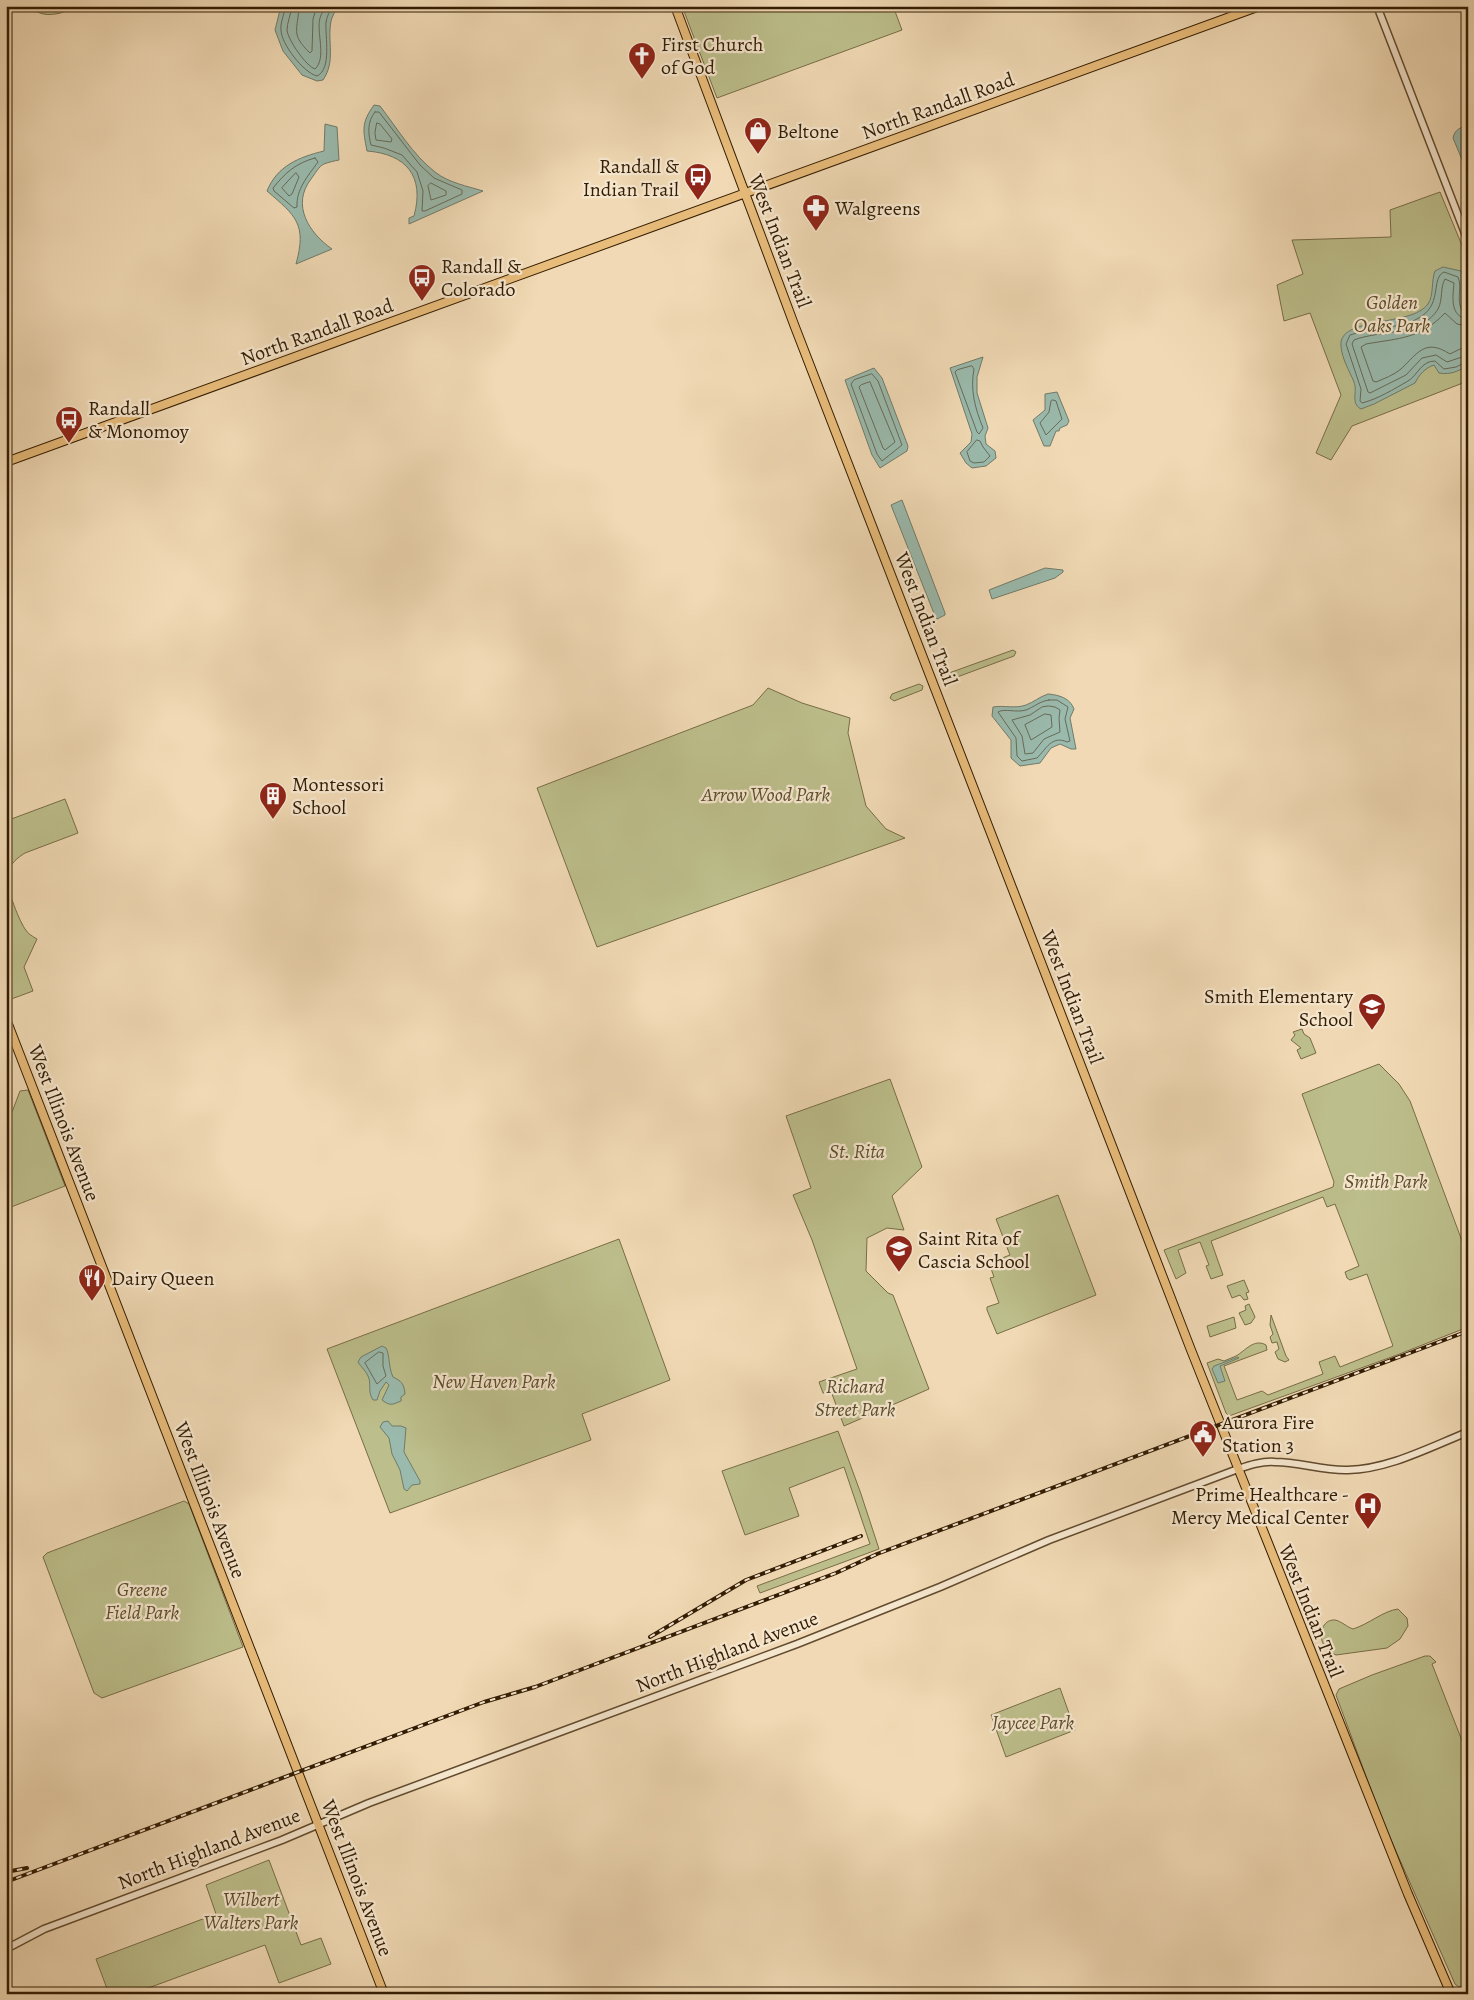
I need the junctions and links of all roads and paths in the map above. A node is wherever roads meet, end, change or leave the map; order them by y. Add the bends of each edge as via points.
1 (675, 6) edge
2 (1260, 6) edge
3 (1377, 6) edge
4 (744, 194) junction
5 (1468, 241) edge
6 (6, 462) edge
7 (6, 1019) edge
8 (1468, 1432) edge
9 (1238, 1469) junction
10 (319, 1825) junction
11 (6, 1950) edge
12 (384, 1994) edge
13 (1451, 1994) edge

1 - 4 main road, West Indian Trail
2 - 4 main road, North Randall Road
3 - 5 street
4 - 6 main road, North Randall Road
4 - 9 main road, West Indian Trail
7 - 10 main road, West Illinois Avenue
8 - 9 street, North Highland Avenue via 1390,1462 1364,1468 1330,1469 1275,1462
9 - 10 street, North Highland Avenue via 1049,1540 797,1644 384,1797
9 - 13 main road, West Indian Trail
10 - 11 street, North Highland Avenue via 44,1929
10 - 12 main road, West Illinois Avenue

